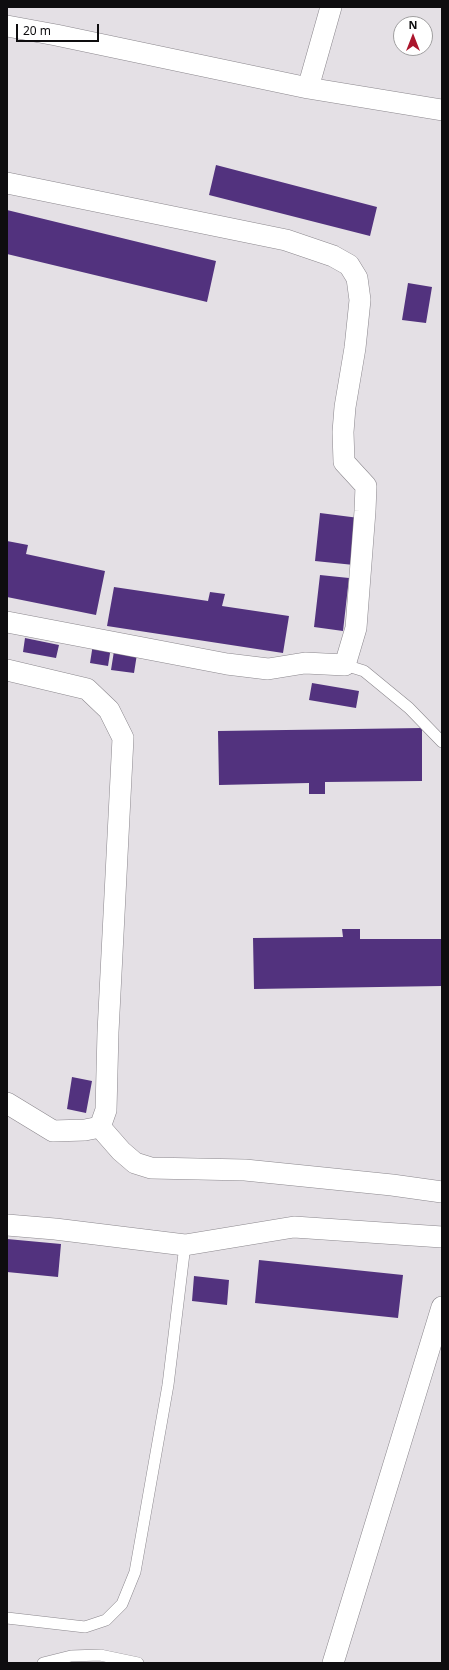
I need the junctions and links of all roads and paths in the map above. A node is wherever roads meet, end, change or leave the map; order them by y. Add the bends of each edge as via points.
1 (331, 7) edge
2 (7, 26) edge
3 (308, 88) junction
4 (442, 110) edge
5 (7, 183) edge
6 (7, 622) edge
7 (345, 665) junction
8 (7, 670) edge
9 (442, 742) edge
10 (7, 1103) edge
11 (100, 1127) junction
12 (442, 1192) edge
13 (7, 1225) edge
14 (442, 1237) edge
15 (185, 1245) junction
16 (442, 1307) edge
17 (7, 1618) edge
18 (43, 1663) edge
19 (138, 1663) edge
20 (333, 1663) edge

1 - 3 street
2 - 3 street
3 - 4 street
5 - 7 street via 286,240 333,256 349,265 357,278 360,300 345,407 344,462 366,486 356,628
6 - 7 street via 227,664 268,669 305,663
7 - 9 lane via 364,671 409,708
8 - 11 street via 87,689 109,710 123,738 106,1110
10 - 11 street via 53,1131
11 - 12 street via 121,1151 136,1163 151,1168 245,1170
13 - 15 street
14 - 15 street via 294,1227
15 - 17 lane via 168,1384 135,1572 122,1604 106,1620 85,1627
16 - 20 street
18 - 19 lane via 71,1656 100,1655

